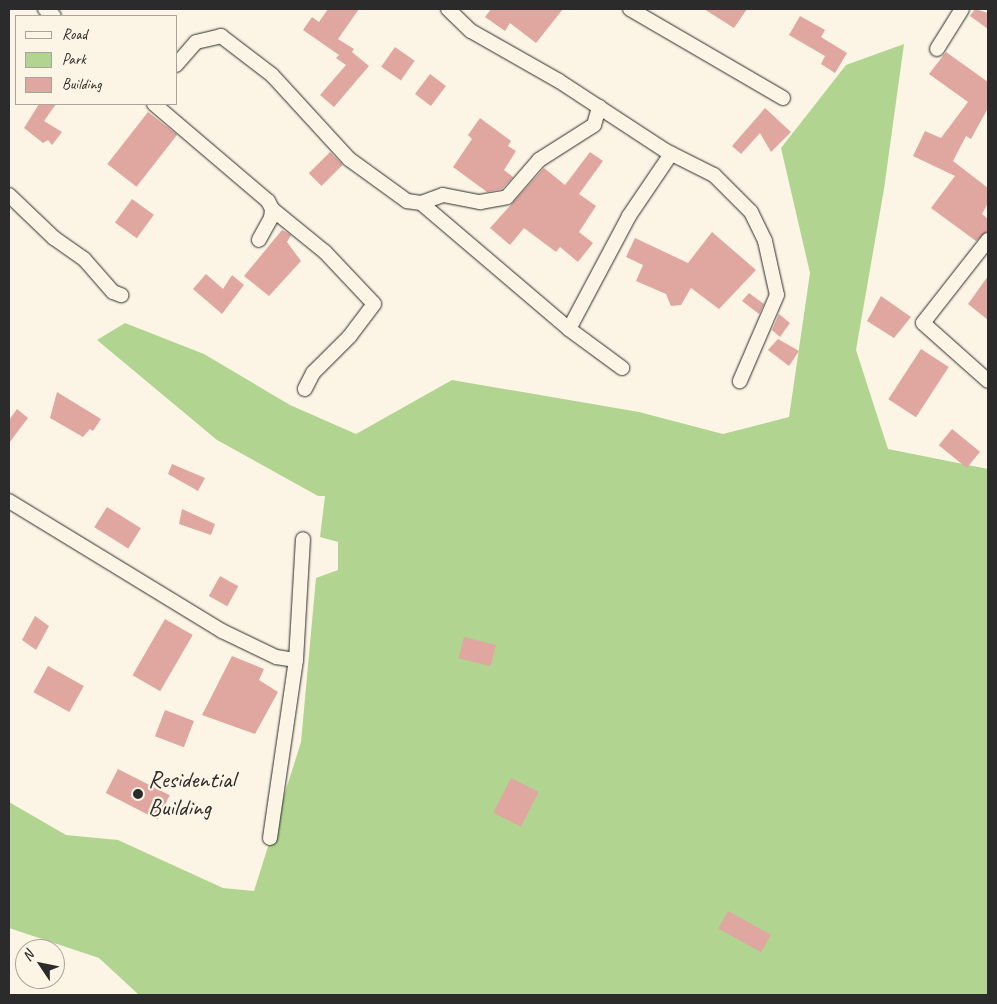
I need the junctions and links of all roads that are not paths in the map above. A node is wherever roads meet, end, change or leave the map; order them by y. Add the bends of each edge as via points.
1 (448, 9) edge
2 (630, 9) edge
3 (962, 9) edge
4 (937, 49) dead end
5 (178, 62) edge
6 (783, 98) dead end
7 (155, 105) edge
8 (599, 107) junction
9 (672, 154) junction
10 (9, 195) edge
11 (420, 203) junction
12 (272, 209) junction
13 (259, 240) dead end
14 (988, 240) edge
15 (121, 295) dead end
16 (569, 329) junction
17 (622, 368) dead end
18 (740, 381) dead end
19 (988, 381) edge
20 (305, 389) dead end
21 (9, 501) edge
22 (303, 539) dead end
23 (296, 660) junction
24 (270, 838) dead end

1 - 8 street via 472,31
2 - 6 street
3 - 4 street
5 - 11 street via 196,42 222,36 272,75 349,159 407,200
7 - 12 street via 259,192
8 - 9 street
8 - 11 street via 594,125 539,160 506,197 480,202 443,195
9 - 16 street via 629,216
9 - 18 street via 714,175 751,212 765,241 777,295
10 - 15 street
11 - 16 street
12 - 13 street via 271,218
12 - 20 street via 325,252 374,304 349,337 313,373
14 - 19 street via 923,323
16 - 17 street
21 - 23 street via 222,631 276,657
22 - 23 street
23 - 24 street

